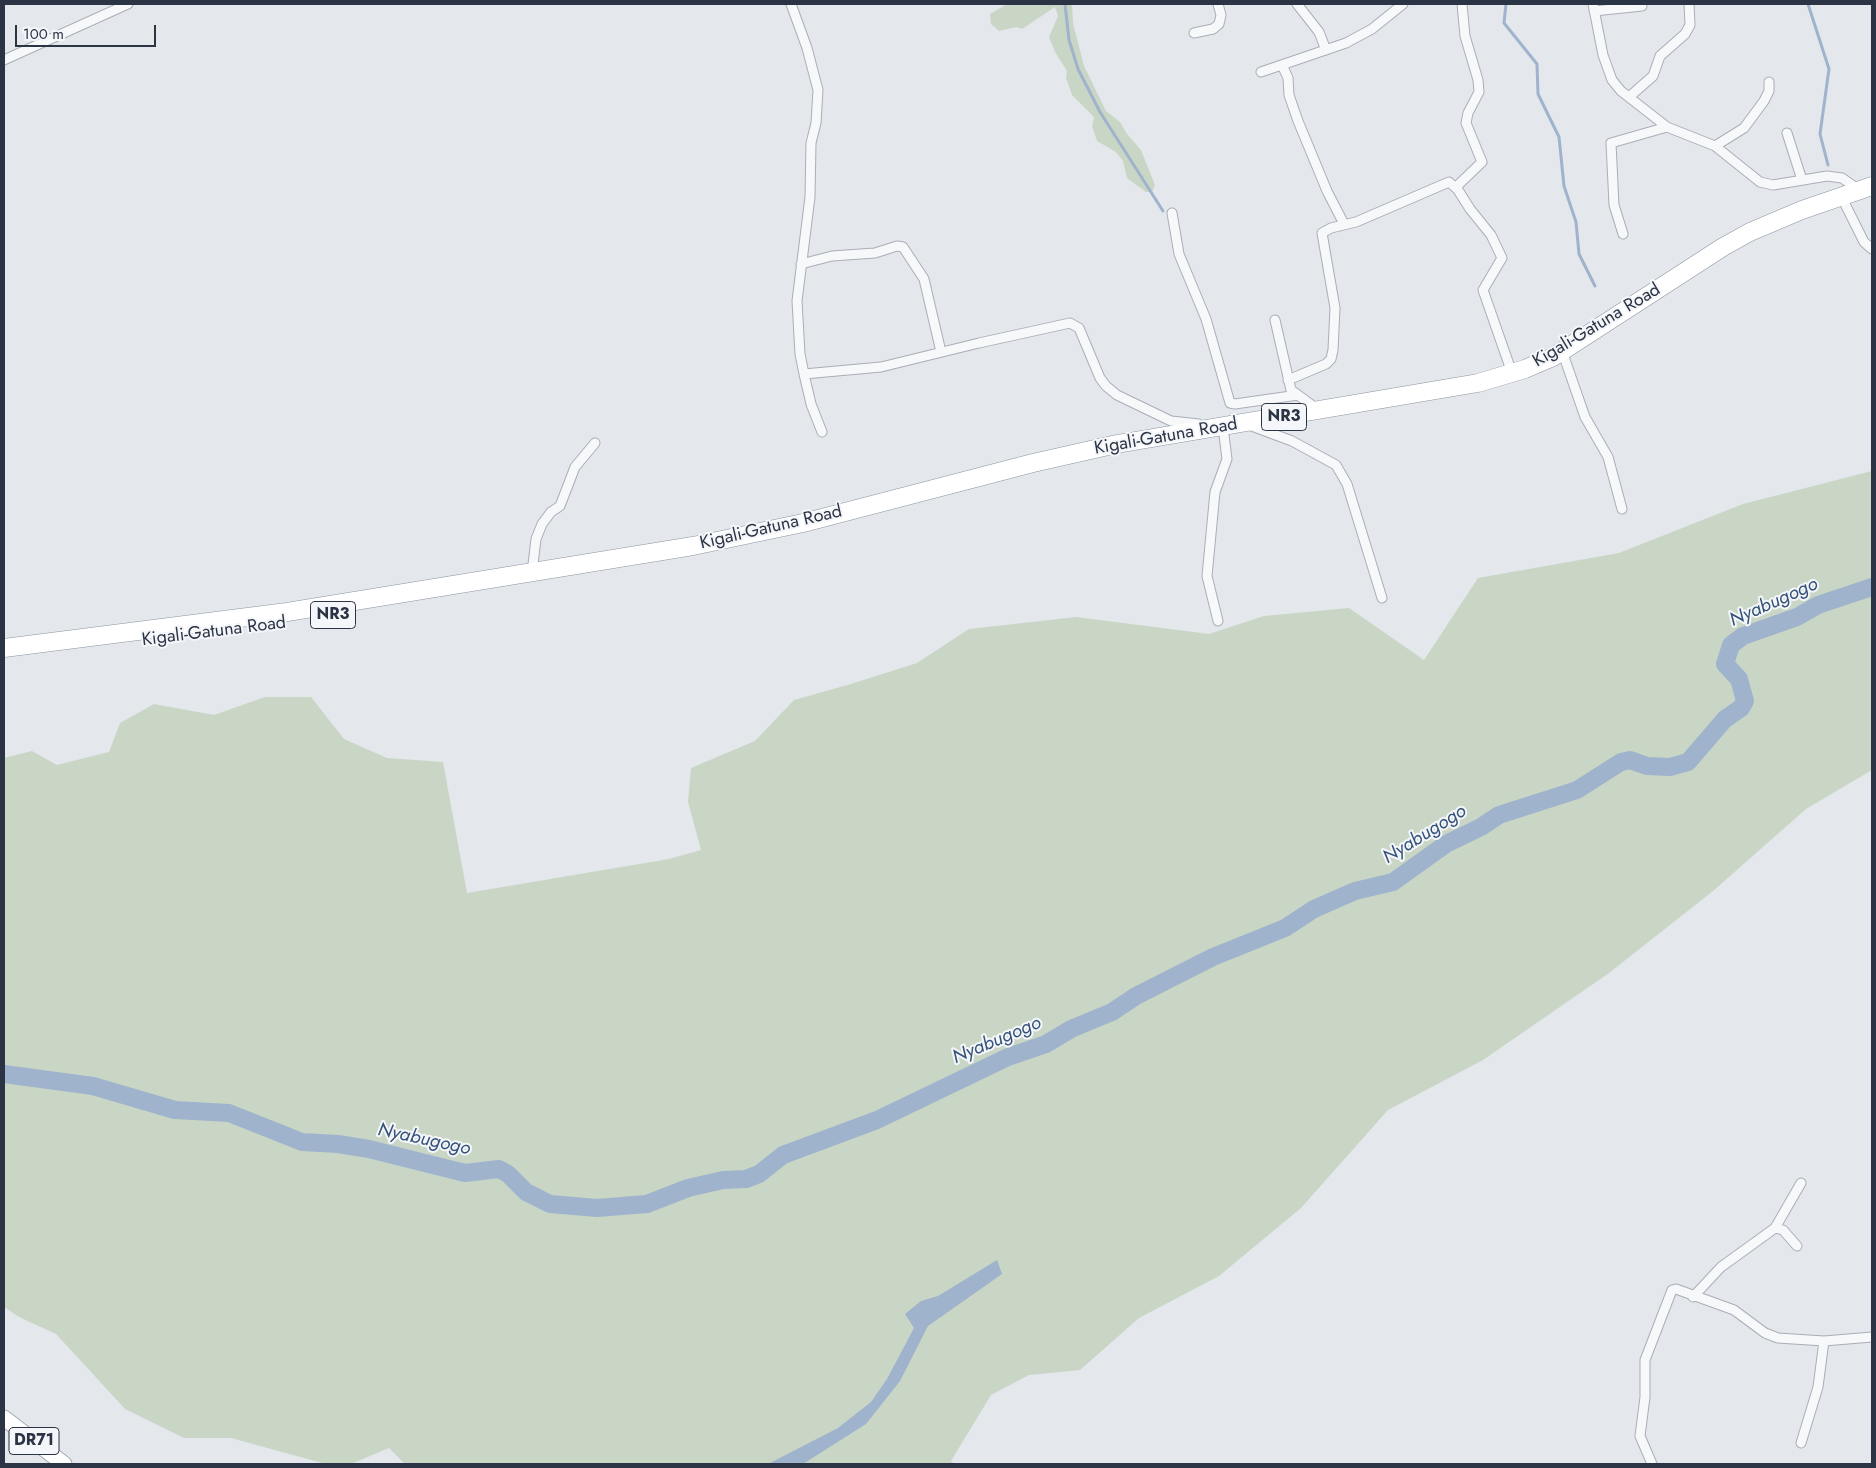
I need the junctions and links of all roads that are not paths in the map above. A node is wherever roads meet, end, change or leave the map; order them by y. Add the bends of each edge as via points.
1 (128, 4) edge
2 (791, 4) edge
3 (1218, 4) edge
4 (1297, 4) edge
5 (1403, 4) edge
6 (1462, 4) edge
7 (1689, 4) edge
8 (1642, 6) dead end
9 (1594, 7) edge
10 (1194, 33) dead end
11 (1326, 50) junction
12 (4, 60) edge
13 (1282, 65) junction
14 (1261, 72) dead end
15 (1769, 82) dead end
16 (1629, 97) junction
17 (1667, 127) junction
18 (1787, 133) dead end
19 (1715, 146) junction
20 (1802, 180) junction
21 (1456, 187) junction
22 (1865, 188) edge
23 (1841, 196) junction
24 (1172, 213) dead end
25 (1344, 224) junction
26 (1624, 234) dead end
27 (1872, 250) edge
28 (801, 264) junction
29 (1275, 320) dead end
30 (1562, 351) junction
31 (941, 352) junction
32 (1512, 373) junction
33 (804, 374) junction
34 (1288, 380) junction
35 (1298, 395) junction
36 (1319, 411) junction
37 (1244, 423) junction
38 (1223, 427) junction
39 (822, 432) dead end
40 (595, 443) dead end
41 (1622, 509) dead end
42 (658, 552) junction
43 (532, 573) junction
44 (1382, 598) dead end
45 (1218, 621) dead end
46 (4, 648) edge
47 (4, 657) edge
48 (1801, 1184) dead end
49 (1775, 1228) junction
50 (1797, 1246) dead end
51 (1693, 1297) junction
52 (1872, 1337) edge
53 (1824, 1341) junction
54 (4, 1418) edge
55 (1801, 1443) dead end
56 (64, 1464) edge
57 (1652, 1464) edge

1 - 12 street
2 - 28 street via 818,90 811,143 810,198
3 - 10 street via 1219,24 1213,30
4 - 11 street via 1320,32
5 - 11 street via 1372,29
6 - 21 street via 1465,36 1479,92 1466,123 1482,162
7 - 16 street via 1690,25 1685,34 1660,56 1652,76
8 - 9 street
9 - 16 street via 1608,73 1616,86
11 - 13 street
13 - 14 street
13 - 25 street via 1298,121
15 - 19 street via 1764,101 1744,128
16 - 17 street
17 - 19 street
17 - 26 street via 1611,143 1614,205
18 - 20 street
19 - 20 street via 1760,182 1773,185
20 - 22 street via 1827,176 1842,178
21 - 25 street via 1448,182
21 - 32 street via 1491,236 1502,258 1483,290
22 - 23 highway, Kigali-Gatuna Road / NR3
23 - 27 street via 1864,242
23 - 30 highway, Kigali-Gatuna Road / NR3 via 1750,232
24 - 35 street via 1179,254 1206,319 1230,403
25 - 34 street via 1322,233 1335,308 1331,359
28 - 31 street via 826,257 903,247 924,279
28 - 33 street via 798,328
29 - 34 street
30 - 32 highway, Kigali-Gatuna Road / NR3
30 - 41 street via 1585,417 1608,457
31 - 33 street via 881,367
31 - 38 street via 1075,324 1100,378 1117,395 1171,422
32 - 36 highway, Kigali-Gatuna Road / NR3 via 1478,383
33 - 39 street
34 - 35 street via 1291,390
35 - 36 street
36 - 37 highway, Kigali-Gatuna Road / NR3
37 - 38 highway, Kigali-Gatuna Road / NR3
37 - 44 street via 1292,441 1336,465 1347,484
38 - 42 highway, Kigali-Gatuna Road / NR3 via 1117,444 803,523
38 - 45 street via 1228,459 1215,492 1207,576
40 - 43 street via 575,467 560,506 550,512 542,524 536,539
42 - 43 highway, Kigali-Gatuna Road / NR3
42 - 47 highway, Kigali-Gatuna Road / NR3 via 590,570 493,589 302,620
43 - 46 highway, Kigali-Gatuna Road / NR3 via 287,612
48 - 49 street
49 - 50 street via 1784,1230
49 - 51 street via 1721,1267
51 - 53 street via 1734,1310 1765,1333 1778,1338
51 - 57 street via 1672,1290 1645,1360 1640,1436
52 - 53 street
53 - 55 street via 1818,1387
54 - 56 main road, DR71

